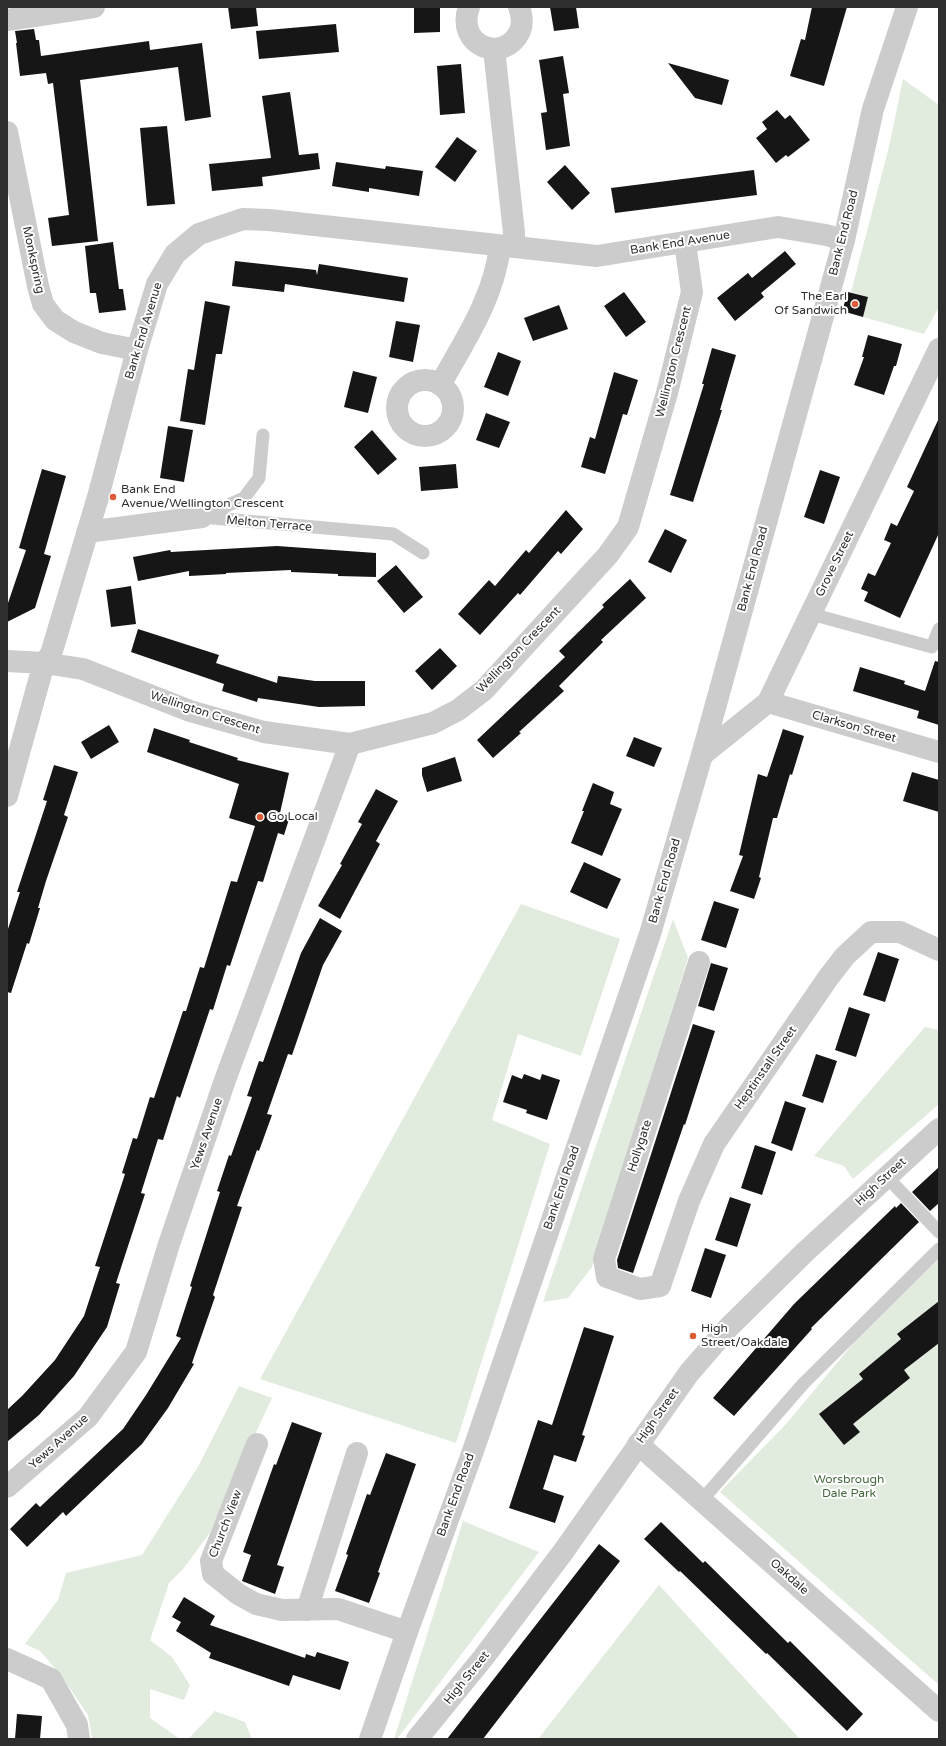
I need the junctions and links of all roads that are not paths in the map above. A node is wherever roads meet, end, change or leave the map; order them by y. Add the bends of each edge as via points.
1 (94, 7) edge
2 (469, 7) edge
3 (518, 7) edge
4 (907, 7) edge
5 (7, 20) edge
6 (494, 49) junction
7 (7, 132) edge
8 (844, 240) junction
9 (685, 243) junction
10 (507, 247) junction
11 (939, 349) edge
12 (138, 350) junction
13 (440, 385) dead end
14 (263, 435) dead end
15 (202, 517) junction
16 (87, 532) junction
17 (422, 553) dead end
18 (810, 614) junction
19 (939, 630) edge
20 (935, 648) edge
21 (7, 661) edge
22 (44, 663) junction
23 (768, 702) junction
24 (350, 744) junction
25 (939, 752) edge
26 (702, 755) junction
27 (7, 796) edge
28 (939, 950) edge
29 (699, 962) dead end
30 (939, 1130) edge
31 (888, 1177) junction
32 (939, 1232) edge
33 (939, 1249) edge
34 (660, 1286) joint
35 (257, 1444) dead end
36 (638, 1444) junction
37 (357, 1452) dead end
38 (7, 1487) edge
39 (702, 1500) junction
40 (307, 1610) junction
41 (407, 1632) junction
42 (7, 1659) edge
43 (939, 1711) edge
44 (79, 1739) edge
45 (370, 1739) edge
46 (417, 1739) edge

1 - 5 street
2 - 6 street via 466,25 469,34 475,42
3 - 6 street via 522,20 517,37 510,43
4 - 8 street, Bank End Road via 873,109
6 - 10 street via 514,233
7 - 12 street, Monkspring via 43,304 55,320 74,332 102,343
8 - 9 street, Bank End Avenue via 778,227
8 - 26 street, Bank End Road
9 - 10 street, Bank End Avenue via 597,256
9 - 24 street, Wellington Crescent via 692,292 667,393 628,527 608,555 484,690 463,706 433,723
10 - 12 street, Bank End Avenue via 243,219 199,234 175,254 157,284
10 - 13 street via 498,262 485,304
11 - 18 street, Grove Street
12 - 16 street, Bank End Avenue
14 - 15 lane via 259,478 244,498
15 - 16 street, Melton Terrace
15 - 17 lane, Melton Terrace via 393,534
16 - 22 street, Bank End Avenue via 50,654
18 - 20 lane
18 - 23 street, Grove Street
19 - 20 lane
21 - 22 street, Wellington Crescent
22 - 24 street, Wellington Crescent via 83,669 190,711 264,732
22 - 27 street, Bank End Avenue
23 - 25 street, Clarkson Street
23 - 26 street, Grove Street
24 - 38 street, Yews Avenue via 225,1080 169,1244 136,1352 88,1417
26 - 41 street, Bank End Road via 647,942 478,1436
28 - 34 street, Heptinstall Street via 900,932 871,932 845,956 714,1144 689,1201
29 - 34 street, Hollygate via 604,1259 607,1278 640,1289
30 - 31 street, High Street
31 - 32 lane
31 - 36 street, High Street via 804,1253 728,1328 688,1373
33 - 39 lane via 803,1384
35 - 40 street, Church View via 211,1561 213,1574 238,1594 256,1604 282,1610
36 - 39 street, Oakdale
36 - 46 street, High Street via 563,1552 498,1639
37 - 40 street
39 - 43 street, Oakdale
40 - 41 street, Church View via 338,1609
41 - 45 street, Bank End Road
42 - 44 street via 51,1678 77,1725

